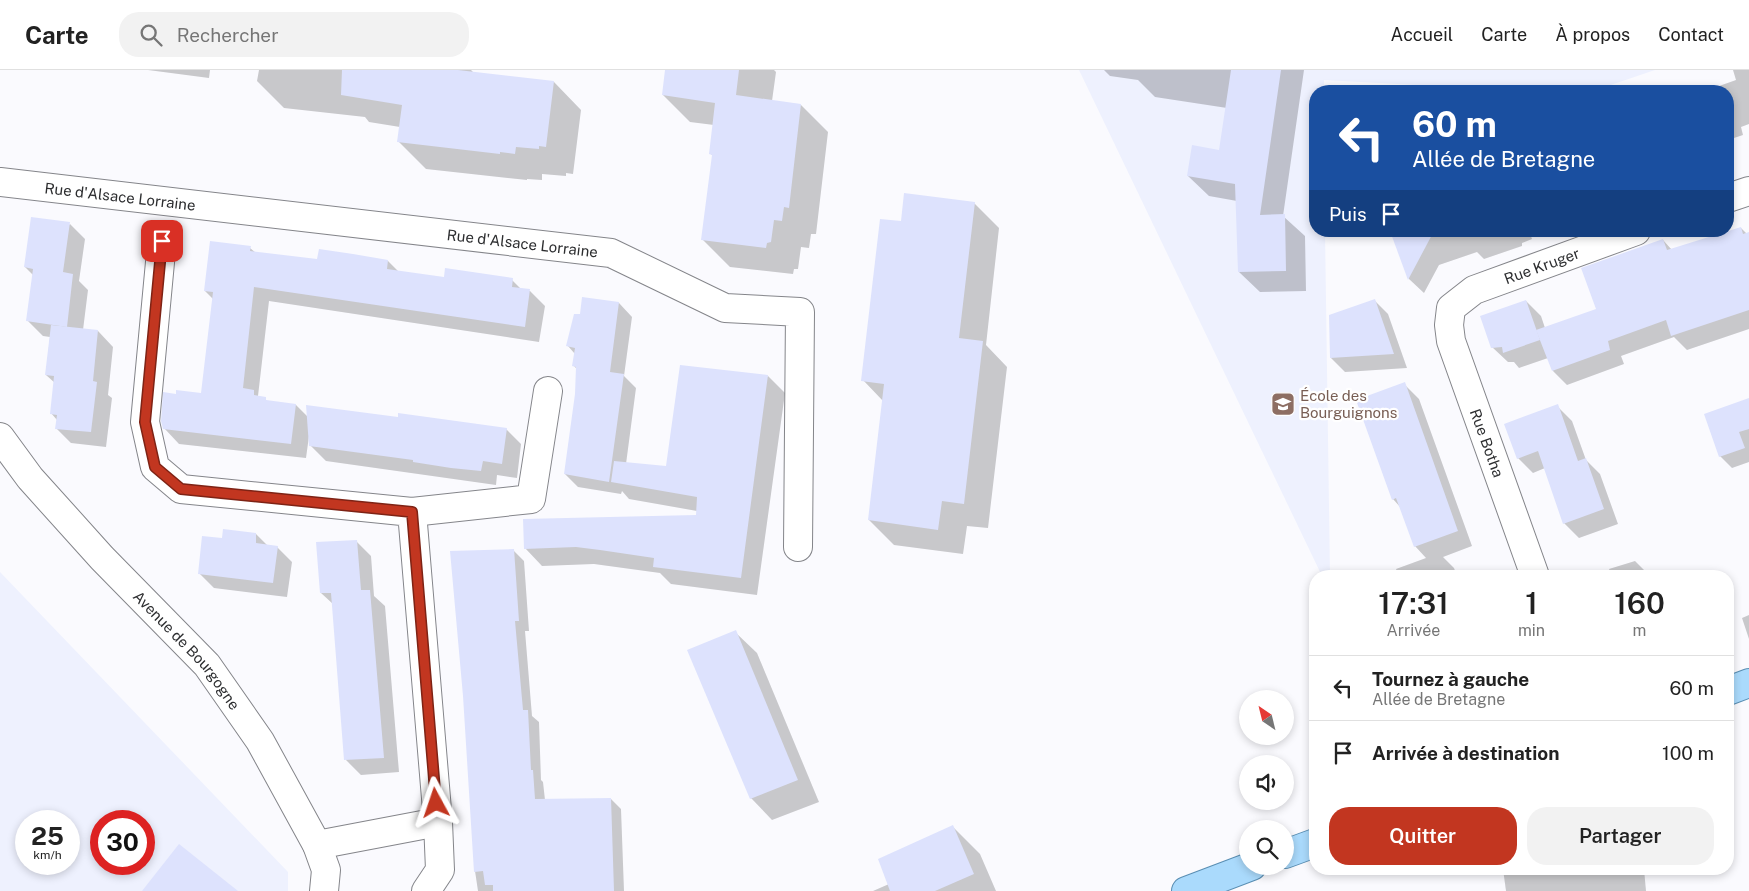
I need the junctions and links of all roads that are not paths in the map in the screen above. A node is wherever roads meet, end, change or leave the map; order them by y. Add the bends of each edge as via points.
1 (0, 182) edge
2 (1749, 190) edge
3 (1734, 196) edge
4 (1620, 237) edge
5 (162, 241) dead end
6 (1452, 308) joint
7 (548, 391) dead end
8 (0, 437) edge
9 (412, 512) junction
10 (798, 547) dead end
11 (1533, 570) edge
12 (1749, 683) edge
13 (1734, 689) edge
14 (438, 822) junction
15 (317, 844) junction
16 (1309, 844) edge
17 (1294, 850) edge
18 (1239, 871) edge
19 (324, 891) edge
20 (426, 891) edge
21 (1186, 891) edge

1 - 10 street, Rue d'Alsace Lorraine via 611,253 725,308 800,312
2 - 3 street
4 - 6 street, Rue Kruger via 1474,290
5 - 9 street via 145,422 155,467 181,489
6 - 11 street, Rue Botha via 1451,341
7 - 9 street via 531,499
8 - 15 street, Avenue de Bourgogne via 30,478 102,558 207,665 260,741
9 - 14 street
12 - 13 main road
14 - 15 street
14 - 20 street via 440,870
15 - 19 street, Avenue de Bourgogne via 326,870
16 - 17 main road
18 - 21 main road

